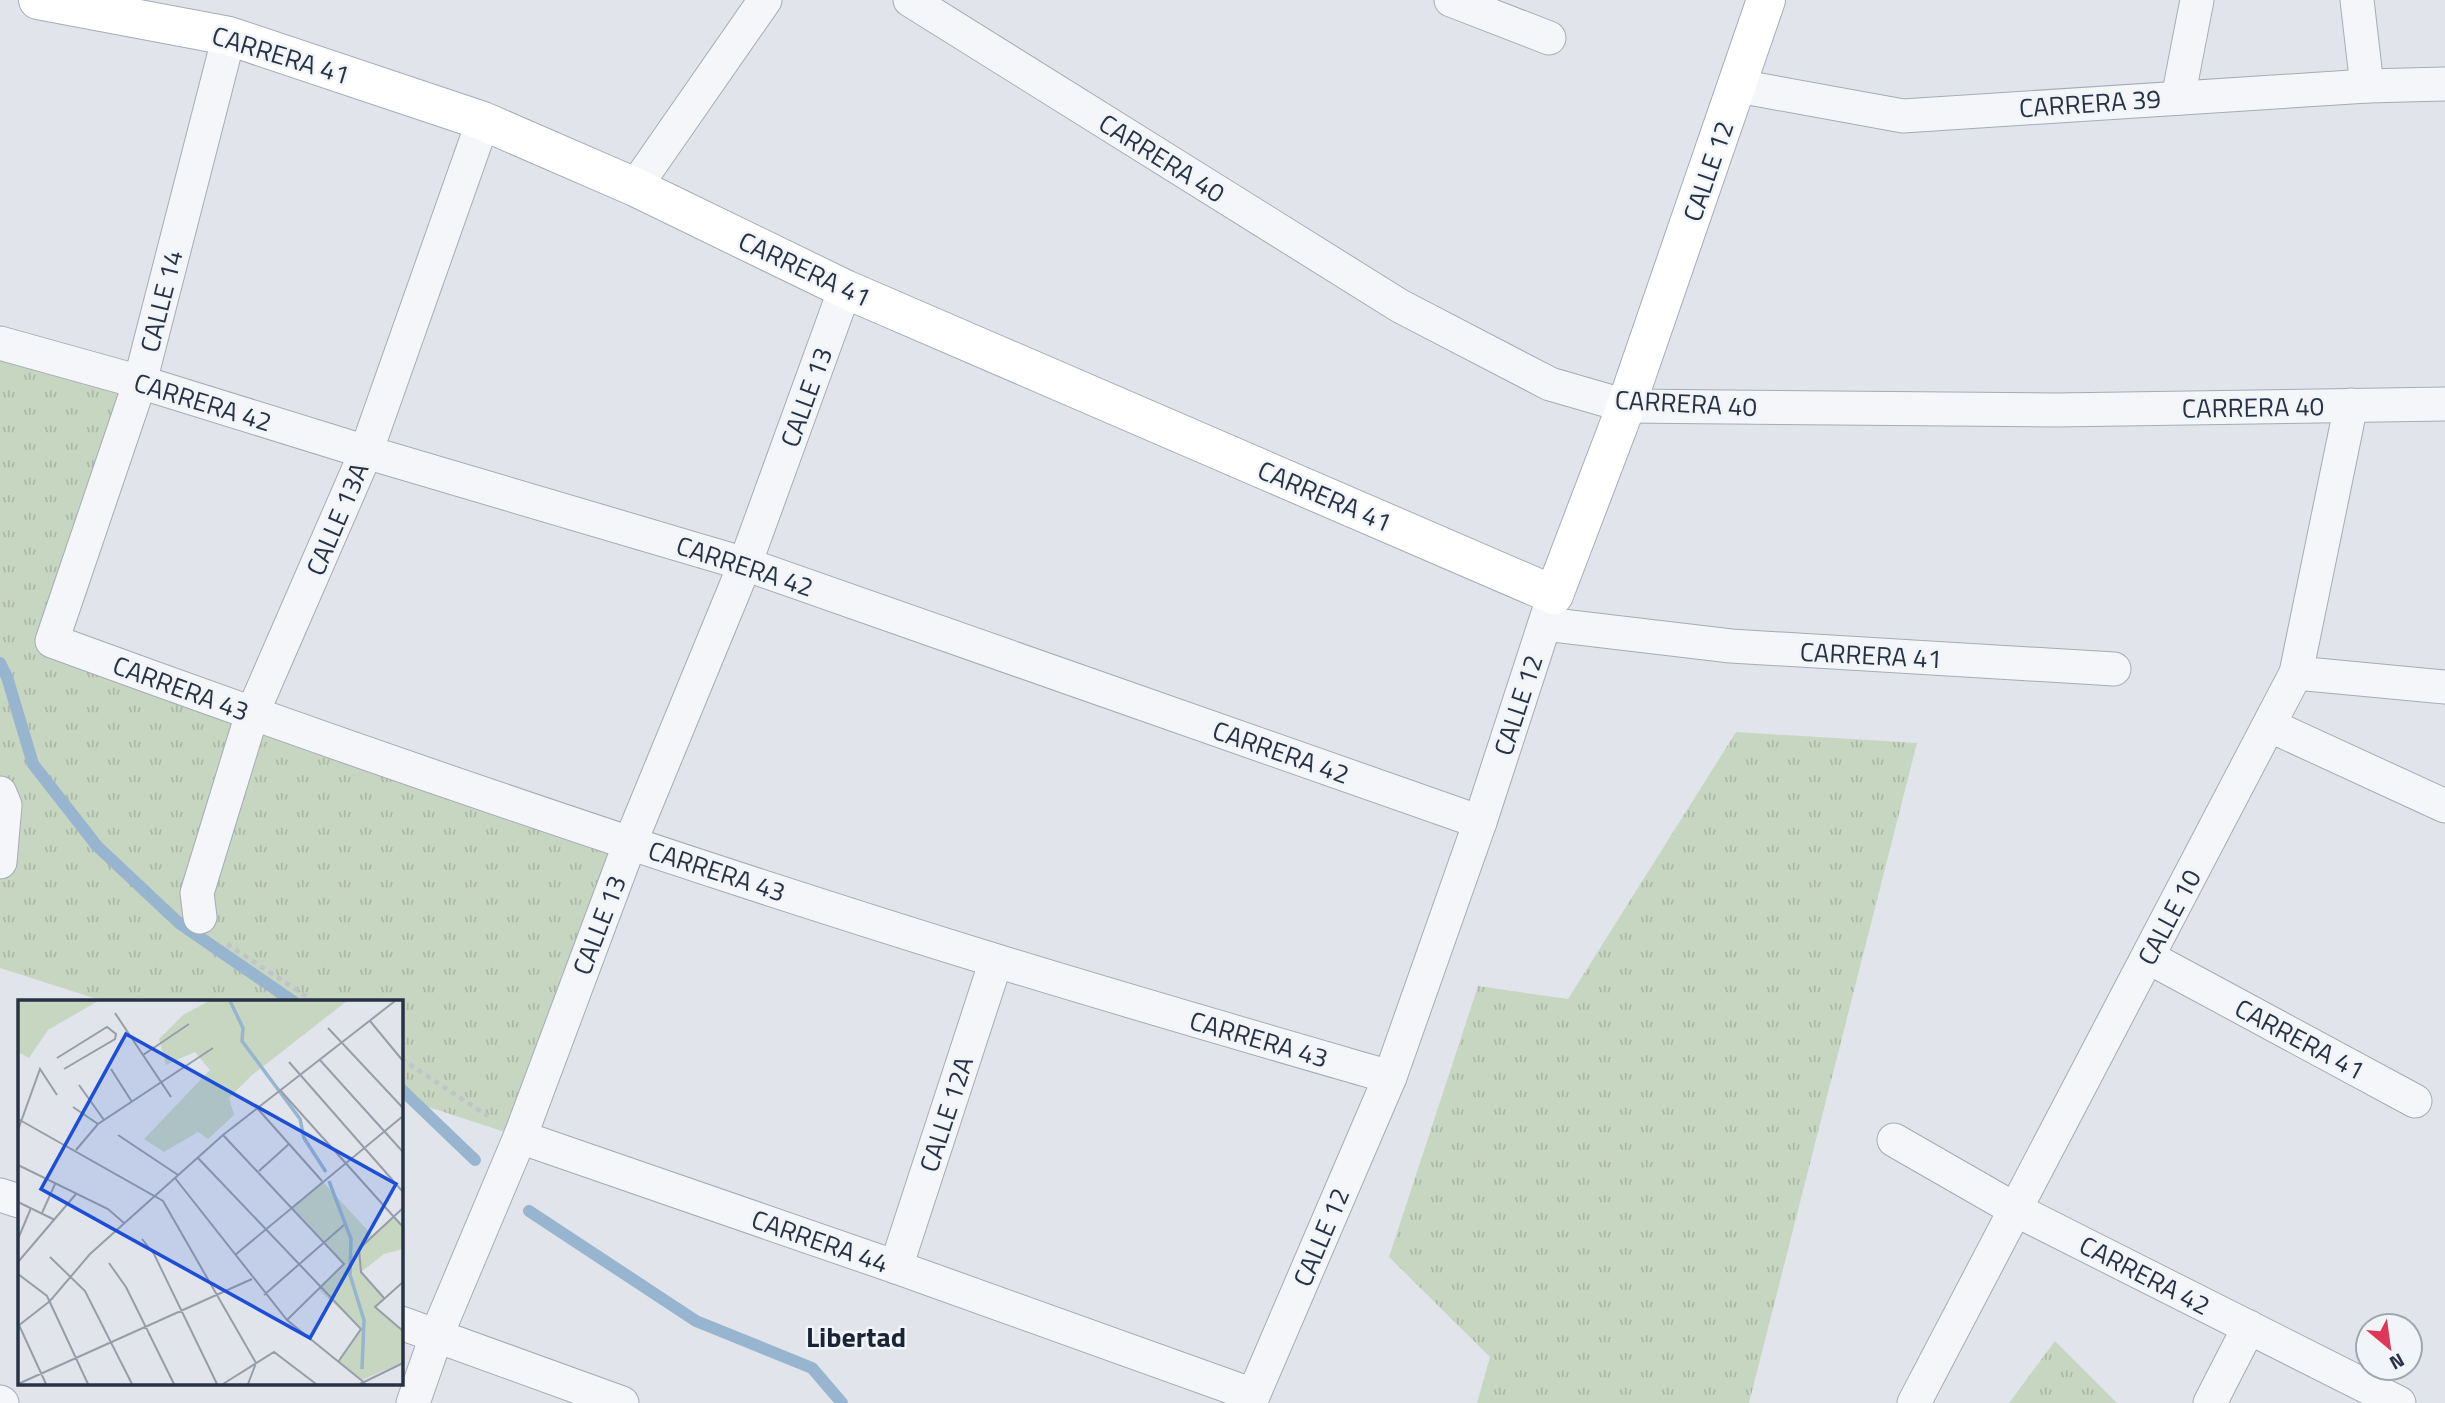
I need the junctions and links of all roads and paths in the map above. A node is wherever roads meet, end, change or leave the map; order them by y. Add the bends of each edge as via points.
1 (38, 0) edge
2 (765, 0) edge
3 (910, 0) edge
4 (1451, 0) edge
5 (1766, 0) edge
6 (2197, 0) edge
7 (2357, 0) edge
8 (109, 6) edge
9 (229, 36) junction
10 (1549, 38) dead end
11 (2445, 85) edge
12 (1738, 86) junction
13 (2367, 86) junction
14 (2178, 98) junction
15 (483, 121) junction
16 (635, 187) junction
17 (845, 289) junction
18 (0, 343) edge
19 (140, 382) junction
20 (2445, 404) edge
21 (2351, 405) junction
22 (1626, 406) junction
23 (366, 452) junction
24 (745, 564) junction
25 (1550, 609) junction
26 (52, 641) joint
27 (2115, 669) dead end
28 (2296, 673) junction
29 (2445, 687) edge
30 (252, 714) junction
31 (2270, 726) junction
32 (3, 799) edge
33 (2445, 806) edge
34 (1480, 822) junction
35 (630, 843) junction
36 (0, 862) edge
37 (200, 917) joint
38 (2148, 957) junction
39 (996, 961) junction
40 (312, 1000) edge
41 (402, 1060) edge
42 (1390, 1077) junction
43 (2415, 1101) dead end
44 (520, 1137) junction
45 (1894, 1140) dead end
46 (0, 1195) edge
47 (18, 1201) edge
48 (2016, 1210) junction
49 (896, 1267) junction
50 (402, 1323) edge
51 (2249, 1327) junction
52 (437, 1334) junction
53 (1252, 1399) edge
54 (413, 1403) edge
55 (622, 1403) edge
56 (1914, 1403) edge
57 (2210, 1403) edge
58 (2399, 1403) edge

1 - 8 street, CARRERA 41
2 - 16 street
3 - 22 street, CARRERA 40 via 1400,306 1550,384
4 - 10 street
5 - 12 street, CALLE 12
6 - 14 street
7 - 13 street
8 - 9 street, CARRERA 41
9 - 15 street, CARRERA 41
9 - 19 street, CALLE 14
11 - 13 street, CARRERA 39
12 - 14 street, CARRERA 39 via 1903,116
12 - 22 street, CALLE 12
13 - 14 street, CARRERA 39
15 - 16 street, CARRERA 41
15 - 23 street, CALLE 13A
16 - 17 street, CARRERA 41
17 - 24 street, CALLE 13
17 - 25 street, CARRERA 41
18 - 19 street, CARRERA 42
19 - 23 street, CARRERA 42
19 - 26 street, CALLE 14
20 - 21 street, CARRERA 40
21 - 22 street, CARRERA 40 via 2057,410
21 - 28 street, CALLE 10
22 - 25 street, CALLE 12
23 - 24 street, CARRERA 42
23 - 30 street, CALLE 13A
24 - 34 street, CARRERA 42
24 - 35 street, CALLE 13
25 - 27 street, CARRERA 41 via 1731,646
25 - 34 street, CALLE 12
26 - 30 street, CARRERA 43
28 - 29 street
28 - 31 street, CALLE 10
30 - 35 street, CARRERA 43
30 - 37 street, CALLE 13A via 197,893
31 - 33 street
31 - 38 street, CALLE 10
32 - 36 street
34 - 42 street, CALLE 12
35 - 39 street, CARRERA 43
35 - 44 street, CALLE 13
37 - 40 path via 209,932
38 - 43 street, CARRERA 41
38 - 48 street, CALLE 10
39 - 42 street, CARRERA 43
39 - 49 street, CALLE 12A
41 - 44 path
42 - 53 street, CALLE 12
44 - 49 street, CARRERA 44
44 - 52 street, CALLE 13
45 - 48 street, CARRERA 42
46 - 47 street
48 - 51 street, CARRERA 42
48 - 56 street, CALLE 10
49 - 53 street, CARRERA 44
50 - 52 street
51 - 57 street
51 - 58 street, CARRERA 42
52 - 54 street, CALLE 13
52 - 55 street

